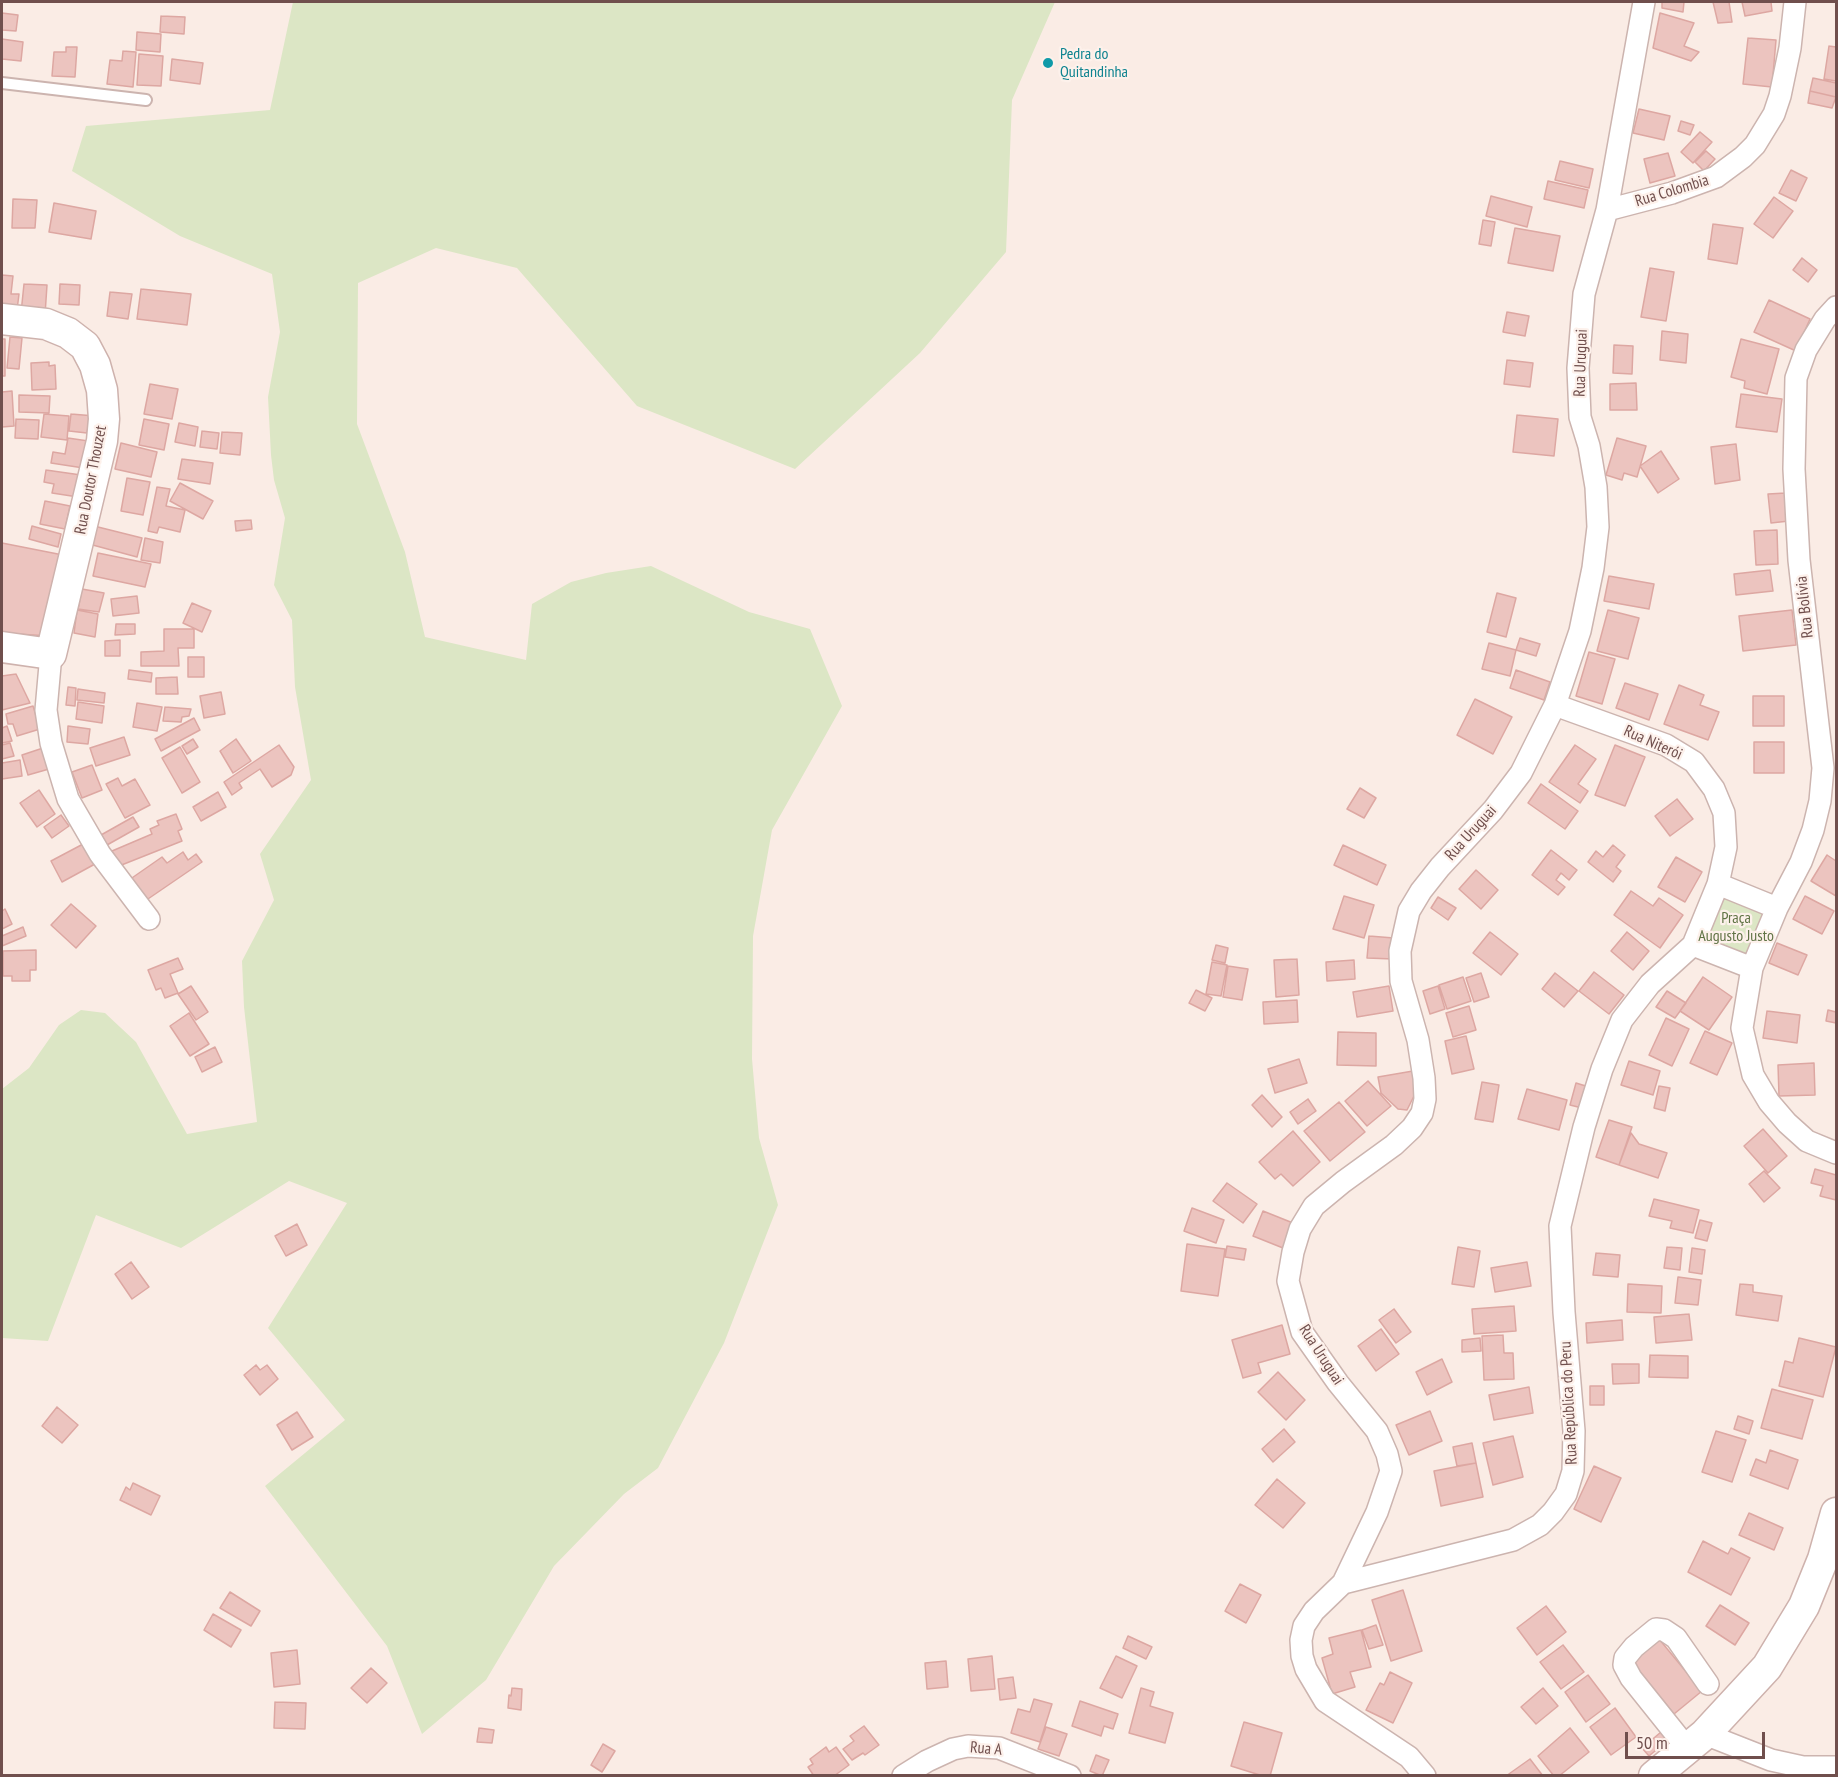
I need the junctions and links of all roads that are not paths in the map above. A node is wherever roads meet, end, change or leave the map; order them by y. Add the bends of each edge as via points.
1 (1644, 2) edge
2 (1795, 2) edge
3 (2, 83) edge
4 (146, 100) dead end
5 (1607, 210) junction
6 (1836, 308) edge
7 (2, 319) edge
8 (2, 647) edge
9 (51, 654) junction
10 (1555, 705) junction
11 (1718, 884) junction
12 (1777, 908) junction
13 (149, 919) dead end
14 (1693, 945) junction
15 (1752, 968) junction
16 (1836, 1153) edge
17 (1836, 1513) edge
18 (1343, 1583) junction
19 (1708, 1684) dead end
20 (1696, 1741) junction
21 (1836, 1767) edge
22 (903, 1776) edge
23 (1070, 1776) edge
24 (1425, 1776) edge
25 (1654, 1776) edge

1 - 5 street, Rua Uruguai
2 - 5 street, Rua Colombia via 1780,96 1755,145 1716,177
3 - 4 lane
5 - 10 street, Rua Uruguai via 1584,294 1578,368 1580,417 1596,487 1598,527 1580,631
6 - 12 street, Rua Bolívia via 1806,350 1796,378 1794,469 1800,560 1823,768 1813,830
7 - 9 street, Rua Doutor Thouzet via 46,324 68,333 85,346 102,390 102,441
8 - 9 street
9 - 13 street via 46,710 51,743 68,799 100,854
10 - 11 street, Rua Niterói via 1666,745 1694,762 1714,789 1724,813 1726,847
10 - 18 street, Rua Uruguai via 1521,772 1493,810 1427,883 1409,911 1400,951 1401,981 1423,1069 1422,1113 1394,1145 1314,1206 1300,1229 1293,1252 1288,1281 1302,1332 1377,1431 1390,1471 1377,1512
11 - 12 street
11 - 14 street
12 - 15 street
14 - 15 street
14 - 18 street, Rua República do Peru via 1650,984 1622,1020 1584,1127 1560,1227 1574,1431 1574,1471 1566,1494 1540,1526 1513,1540
15 - 16 street via 1742,1028 1753,1075 1787,1123 1807,1141
17 - 20 street via 1823,1559 1789,1632 1767,1667
18 - 24 street, Rua República do Peru via 1304,1626 1301,1640 1305,1669 1325,1701 1409,1757
19 - 20 street via 1676,1638 1664,1630 1656,1629 1625,1658 1624,1665 1632,1678
20 - 21 street via 1803,1767
20 - 25 street
22 - 23 street, Rua A via 953,1749 968,1746 999,1748

